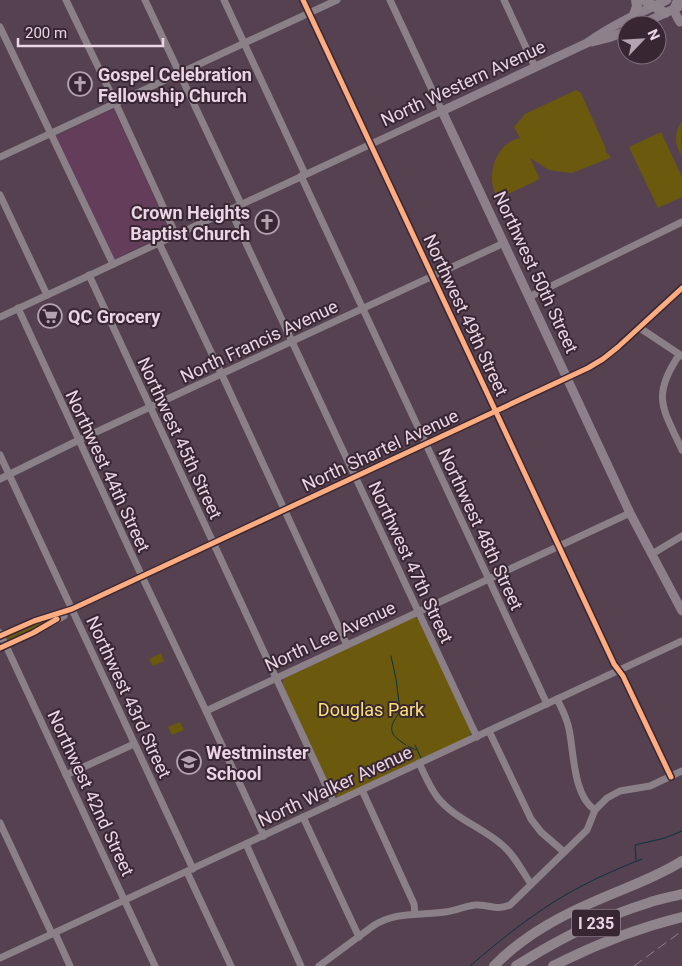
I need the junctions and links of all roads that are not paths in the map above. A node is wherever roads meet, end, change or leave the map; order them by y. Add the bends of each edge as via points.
1 (66, 0) edge
2 (145, 0) edge
3 (224, 0) edge
4 (303, 0) edge
5 (337, 0) edge
6 (390, 0) edge
7 (504, 0) edge
8 (636, 0) edge
9 (644, 0) edge
10 (667, 0) edge
11 (654, 6) junction
12 (676, 7) edge
13 (309, 13) junction
14 (634, 15) joint
15 (660, 15) edge
16 (681, 20) edge
17 (617, 24) edge
18 (0, 26) edge
19 (617, 35) edge
20 (245, 43) junction
21 (587, 43) junction
22 (535, 67) junction
23 (180, 74) junction
24 (116, 104) junction
25 (442, 111) junction
26 (51, 134) junction
27 (371, 143) junction
28 (0, 157) edge
29 (303, 175) junction
30 (0, 195) edge
31 (241, 204) junction
32 (230, 209) junction
33 (682, 222) edge
34 (176, 235) junction
35 (158, 243) junction
36 (504, 243) junction
37 (112, 264) junction
38 (88, 275) junction
39 (433, 277) junction
40 (681, 291) edge
41 (47, 295) junction
42 (530, 297) junction
43 (18, 308) junction
44 (363, 309) junction
45 (0, 317) edge
46 (640, 328) junction
47 (292, 342) junction
48 (681, 356) edge
49 (222, 375) junction
50 (567, 378) junction
51 (150, 408) junction
52 (496, 411) junction
53 (79, 440) junction
54 (426, 444) junction
55 (682, 450) edge
56 (0, 455) edge
57 (9, 474) junction
58 (355, 477) junction
59 (0, 479) edge
60 (284, 510) junction
61 (630, 513) junction
62 (682, 536) edge
63 (214, 543) junction
64 (559, 545) junction
65 (652, 554) junction
66 (142, 577) junction
67 (489, 579) junction
68 (72, 609) junction
69 (682, 611) edge
70 (419, 612) junction
71 (0, 635) edge
72 (682, 641) edge
73 (347, 645) junction
74 (3, 646) edge
75 (619, 670) junction
76 (276, 678) junction
77 (557, 699) junction
78 (547, 704) junction
79 (206, 711) junction
80 (489, 731) junction
81 (477, 737) junction
82 (134, 744) junction
83 (419, 763) junction
84 (682, 772) edge
85 (66, 775) junction
86 (670, 777) junction
87 (362, 790) junction
88 (334, 803) junction
89 (595, 810) junction
90 (303, 817) junction
91 (0, 823) edge
92 (264, 836) junction
93 (246, 844) junction
94 (564, 852) junction
95 (682, 861) edge
96 (190, 870) junction
97 (531, 884) junction
98 (682, 894) edge
99 (124, 901) junction
100 (415, 914) junction
101 (682, 917) edge
102 (53, 934) junction
103 (359, 937) junction
104 (0, 958) edge
105 (70, 966) edge
106 (154, 966) edge
107 (231, 966) edge
108 (301, 966) edge
109 (320, 966) edge
110 (494, 966) edge
111 (516, 966) edge
112 (553, 966) edge

1 - 24 street
2 - 23 street
3 - 20 street, Northwest 48th Street
4 - 13 street, Northwest 49th Street
5 - 13 street
6 - 25 street, Northwest 50th Street
7 - 22 street
8 - 14 highway
9 - 11 highway
10 - 11 main road, North Western Avenue
11 - 12 highway
11 - 14 main road, North Western Avenue
12 - 15 main road
12 - 16 main road
12 - 16 main road via 681,12
13 - 20 street
13 - 27 street, Northwest 49th Street
17 - 21 main road, North Western Avenue
18 - 26 street
19 - 21 main road, North Western Avenue
20 - 23 street
20 - 29 street, Northwest 48th Street
21 - 22 main road, North Western Avenue
22 - 25 main road, North Western Avenue
23 - 24 street
23 - 31 street
24 - 26 street
24 - 34 street
25 - 27 street, North Western Avenue
25 - 36 main road, Northwest 50th Street
26 - 28 street
26 - 37 street
27 - 29 street, North Western Avenue
27 - 39 street, Northwest 49th Street
29 - 31 street, North Western Avenue
29 - 44 street, Northwest 48th Street
30 - 41 street
31 - 32 street, North Western Avenue
32 - 34 street, North Western Avenue
32 - 47 street, Northwest 47th Street
33 - 42 street
34 - 35 street, North Western Avenue
35 - 37 street, North Western Avenue
35 - 49 street
36 - 39 street, North Francis Avenue
36 - 42 main road, Northwest 50th Street
37 - 38 street, North Western Avenue
38 - 41 street, North Western Avenue
38 - 51 street, Northwest 45th Street
39 - 44 street, North Francis Avenue
39 - 52 street, Northwest 49th Street
40 - 46 street, North Shartel Avenue
41 - 43 street, North Western Avenue
42 - 50 main road, Northwest 50th Street
43 - 45 street, North Western Avenue
43 - 53 street, Northwest 44th Street
44 - 47 street, North Francis Avenue
44 - 54 street, Northwest 48th Street
46 - 48 street
46 - 50 street, North Shartel Avenue via 603,359
47 - 49 street, North Francis Avenue
47 - 58 street, Northwest 47th Street
48 - 55 street via 666,376 662,399
49 - 51 street, North Francis Avenue
49 - 60 street
50 - 52 street, North Shartel Avenue
50 - 61 main road, Northwest 50th Street
51 - 53 street, North Francis Avenue
51 - 63 street, Northwest 45th Street
52 - 54 street, North Shartel Avenue
52 - 64 street, Northwest 49th Street
53 - 57 street, North Francis Avenue
53 - 66 street, Northwest 44th Street
54 - 58 street, North Shartel Avenue
54 - 67 street, Northwest 48th Street
56 - 57 street, Northwest 43rd Street
57 - 59 street, North Francis Avenue
57 - 68 street, Northwest 43rd Street
58 - 60 street, North Shartel Avenue
58 - 70 street, Northwest 47th Street
60 - 63 street, North Shartel Avenue
60 - 73 street
61 - 64 street, North Lee Avenue
61 - 65 main road, Northwest 50th Street
62 - 65 street
63 - 66 street, North Shartel Avenue
63 - 76 street, Northwest 45th Street
64 - 67 street, North Lee Avenue
64 - 75 street, Northwest 49th Street
65 - 69 main road, Northwest 50th Street
66 - 68 street, North Shartel Avenue
66 - 79 street, Northwest 44th Street
67 - 70 street, North Lee Avenue
67 - 78 street, Northwest 48th Street
68 - 71 street, North Shartel Avenue
68 - 74 street, North Shartel Avenue via 41,629
68 - 82 street, Northwest 43rd Street
70 - 73 street, North Lee Avenue
70 - 81 street, Northwest 47th Street
71 - 74 street, Northwest 42nd Street
72 - 75 street, North Walker Avenue
73 - 76 street, North Lee Avenue
74 - 85 street, Northwest 42nd Street
75 - 77 street, North Walker Avenue
75 - 86 street, Northwest 49th Street
76 - 79 street, North Lee Avenue
76 - 88 street, Northwest 45th Street
77 - 78 street, North Walker Avenue
77 - 89 street via 569,728 580,788
78 - 80 street, North Walker Avenue
79 - 92 street, Northwest 44th Street
80 - 81 street, North Walker Avenue
80 - 94 street via 534,824
81 - 83 street, North Walker Avenue
82 - 85 street
82 - 96 street, Northwest 43rd Street
83 - 87 street, North Walker Avenue
83 - 97 street via 442,802 505,847
84 - 86 street
85 - 99 street, Northwest 42nd Street
86 - 89 street via 650,786 615,793
87 - 88 street, North Walker Avenue
87 - 100 street via 414,904
88 - 90 street, North Walker Avenue
89 - 94 street via 587,830
90 - 92 street, North Walker Avenue
90 - 103 street
91 - 102 street
92 - 93 street, North Walker Avenue
93 - 96 street, North Walker Avenue
93 - 108 street
94 - 97 street
95 - 110 highway via 553,922
96 - 99 street, North Walker Avenue
96 - 107 street, Northwest 43rd Street
97 - 100 street via 506,907 478,905
98 - 111 highway, I 235 via 608,918 558,941
99 - 102 street, North Walker Avenue
99 - 106 street, Northwest 42nd Street
100 - 103 street via 387,919
101 - 112 highway, I 235 via 614,938
102 - 104 street, North Walker Avenue
102 - 105 street
103 - 109 street

